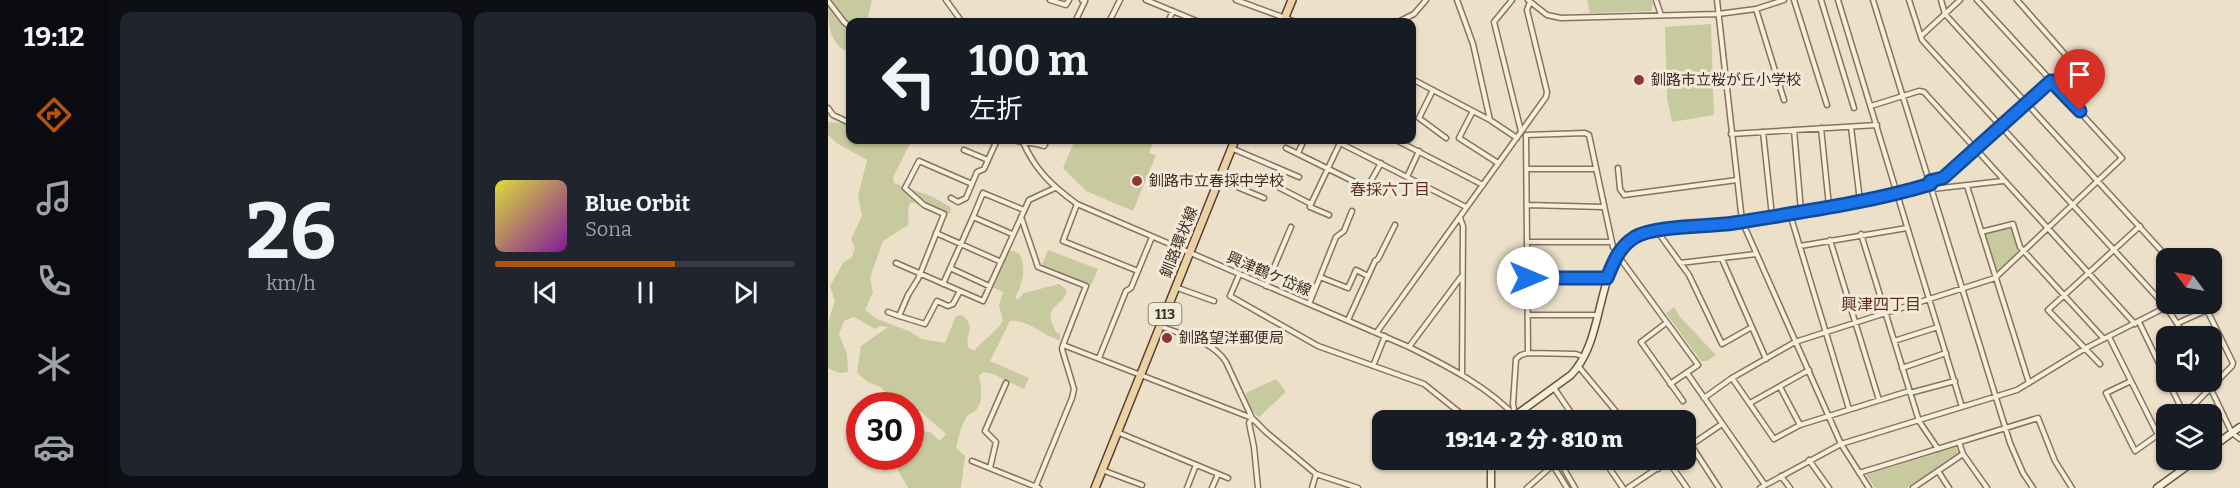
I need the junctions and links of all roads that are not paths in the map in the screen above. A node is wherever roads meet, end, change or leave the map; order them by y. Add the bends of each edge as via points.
1 (946, 0) edge
2 (1050, 0) edge
3 (1068, 0) edge
4 (1082, 0) edge
5 (1120, 0) edge
6 (1146, 0) edge
7 (1236, 0) edge
8 (1292, 0) edge
9 (1426, 0) edge
10 (1457, 0) edge
11 (1512, 0) edge
12 (1656, 0) edge
13 (1717, 0) edge
14 (1784, 0) edge
15 (1794, 0) edge
16 (1821, 0) edge
17 (1838, 0) edge
18 (1873, 0) edge
19 (1909, 0) edge
20 (1941, 0) edge
21 (1960, 0) edge
22 (1977, 0) edge
23 (2017, 0) edge
24 (828, 1) edge
25 (1529, 1) edge
26 (1756, 9) junction
27 (1173, 11) junction
28 (1718, 14) junction
29 (1945, 14) junction
30 (1661, 15) junction
31 (959, 18) edge
32 (1077, 18) edge
33 (1111, 18) edge
34 (1170, 18) edge
35 (1190, 18) edge
36 (1279, 18) edge
37 (1285, 18) edge
38 (1406, 18) edge
39 (846, 24) edge
40 (1921, 36) junction
41 (1416, 81) edge
42 (2051, 81) junction
43 (1433, 90) junction
44 (1903, 96) junction
45 (1784, 100) dead end
46 (2026, 102) junction
47 (1827, 105) dead end
48 (1871, 106) junction
49 (828, 108) edge
50 (1854, 108) dead end
51 (1473, 111) junction
52 (1490, 120) junction
53 (846, 121) edge
54 (1877, 125) junction
55 (2000, 126) junction
56 (1851, 127) junction
57 (1821, 128) junction
58 (1794, 130) junction
59 (1763, 132) junction
60 (1519, 134) junction
61 (1731, 134) junction
62 (1526, 135) junction
63 (1446, 138) dead end
64 (995, 144) edge
65 (1023, 144) edge
66 (1234, 144) edge
67 (1302, 144) edge
68 (1339, 144) edge
69 (1342, 144) edge
70 (1404, 144) edge
71 (1286, 147) dead end
72 (1232, 148) junction
73 (1975, 149) junction
74 (964, 150) dead end
75 (1419, 151) junction
76 (1298, 153) junction
77 (988, 160) junction
78 (1381, 163) junction
79 (1498, 163) junction
80 (1327, 168) junction
81 (1618, 168) dead end
82 (1527, 169) junction
83 (1596, 169) junction
84 (1299, 177) dead end
85 (1407, 177) junction
86 (1218, 180) junction
87 (1737, 180) junction
88 (2004, 180) junction
89 (2097, 180) junction
90 (972, 184) junction
91 (1483, 185) junction
92 (1931, 185) junction
93 (1276, 186) dead end
94 (1967, 186) junction
95 (1055, 188) junction
96 (1897, 194) junction
97 (951, 198) dead end
98 (1264, 198) dead end
99 (1860, 201) junction
100 (1077, 204) junction
101 (1311, 204) junction
102 (2072, 204) junction
103 (1528, 205) junction
104 (1830, 206) junction
105 (1467, 207) junction
106 (1603, 207) junction
107 (1024, 210) junction
108 (1352, 211) dead end
109 (1801, 211) junction
110 (1789, 213) junction
111 (1329, 215) dead end
112 (1772, 216) junction
113 (972, 217) junction
114 (1460, 217) junction
115 (1021, 218) junction
116 (1742, 221) junction
117 (1395, 225) dead end
118 (2140, 226) junction
119 (1291, 227) dead end
120 (2047, 227) junction
121 (1908, 228) junction
122 (1657, 231) junction
123 (1981, 232) junction
124 (936, 233) junction
125 (1012, 234) junction
126 (1861, 234) junction
127 (1152, 237) junction
128 (1830, 240) junction
129 (1612, 242) junction
130 (1528, 243) junction
131 (961, 244) junction
132 (1800, 246) junction
133 (2159, 248) edge
134 (2023, 250) junction
135 (2114, 250) junction
136 (1189, 252) junction
137 (1617, 254) junction
138 (1756, 254) junction
139 (1722, 259) junction
140 (999, 261) junction
141 (896, 263) dead end
142 (1680, 263) junction
143 (950, 268) junction
144 (1138, 271) junction
145 (2089, 272) junction
146 (921, 273) junction
147 (1239, 275) junction
148 (1368, 276) junction
149 (1462, 276) junction
150 (1320, 277) junction
151 (1528, 278) junction
152 (1607, 278) junction
153 (1995, 278) junction
154 (944, 284) junction
155 (989, 286) junction
156 (1175, 286) junction
157 (1266, 286) junction
158 (1963, 290) junction
159 (960, 291) junction
160 (2064, 295) junction
161 (2156, 296) edge
162 (1929, 300) junction
163 (1214, 302) dead end
164 (1309, 304) junction
165 (888, 312) dead end
166 (1885, 314) junction
167 (2156, 314) edge
168 (2171, 314) edge
169 (1529, 315) junction
170 (1598, 315) junction
171 (899, 316) junction
172 (1348, 320) junction
173 (1666, 322) junction
174 (1855, 322) junction
175 (2137, 323) junction
176 (2178, 323) junction
177 (1160, 326) junction
178 (2180, 326) edge
179 (2215, 326) edge
180 (1752, 327) junction
181 (1938, 327) junction
182 (1377, 332) junction
183 (1825, 333) junction
184 (1385, 336) junction
185 (2109, 337) junction
186 (2104, 339) junction
187 (1893, 341) junction
188 (2222, 341) edge
189 (1796, 342) junction
190 (1063, 345) junction
191 (1410, 347) junction
192 (2084, 349) junction
193 (1528, 353) junction
194 (1946, 353) junction
195 (1584, 357) junction
196 (1099, 358) junction
197 (2156, 358) edge
198 (1766, 359) junction
199 (2100, 364) dead end
200 (1373, 366) junction
201 (1579, 367) junction
202 (1902, 368) junction
203 (1809, 370) junction
204 (1687, 373) junction
205 (1140, 374) junction
206 (1462, 374) junction
207 (2222, 376) edge
208 (1732, 378) junction
209 (1954, 381) junction
210 (2132, 381) junction
211 (2029, 382) junction
212 (1006, 383) dead end
213 (1670, 384) junction
214 (1553, 387) junction
215 (1780, 387) junction
216 (1909, 392) junction
217 (2207, 392) edge
218 (2213, 392) edge
219 (1704, 398) junction
220 (1997, 398) junction
221 (1879, 400) junction
222 (1683, 402) dead end
223 (1750, 403) junction
224 (2195, 404) edge
225 (1962, 407) junction
226 (1849, 409) junction
227 (1456, 410) edge
228 (1506, 410) edge
229 (1513, 410) edge
230 (1524, 410) edge
231 (1569, 410) edge
232 (1614, 410) edge
233 (1828, 415) junction
234 (1252, 418) junction
235 (1918, 420) junction
236 (1722, 424) junction
237 (1800, 424) junction
238 (2240, 427) edge
239 (2006, 428) junction
240 (2156, 431) edge
241 (1117, 432) junction
242 (2232, 433) junction
243 (2156, 436) edge
244 (2240, 439) edge
245 (2222, 440) edge
246 (1696, 442) edge
247 (1959, 442) junction
248 (1841, 444) junction
249 (1938, 449) junction
250 (1963, 454) junction
251 (1696, 458) edge
252 (1809, 460) junction
253 (972, 461) dead end
254 (1196, 465) junction
255 (990, 468) junction
256 (1102, 470) junction
257 (1490, 470) edge
258 (1549, 470) edge
259 (1556, 470) edge
260 (1565, 470) edge
261 (1611, 470) edge
262 (1656, 470) edge
263 (1676, 470) edge
264 (2182, 470) edge
265 (1938, 471) junction
266 (1859, 473) junction
267 (1218, 474) junction
268 (1316, 474) junction
269 (1781, 476) junction
270 (1228, 478) dead end
271 (1142, 485) dead end
272 (1345, 486) edge
273 (1762, 487) edge
274 (1036, 488) edge
275 (1095, 488) edge
276 (1187, 488) edge
277 (1212, 488) edge
278 (1258, 488) edge
279 (1312, 488) edge
280 (1358, 488) edge
281 (1491, 488) edge
282 (1527, 488) edge
283 (1567, 488) edge
284 (1575, 488) edge
285 (1623, 488) edge
286 (1628, 488) edge
287 (1687, 488) edge
288 (1719, 488) edge
289 (1790, 488) edge
290 (1829, 488) edge
291 (1869, 488) edge
292 (1913, 488) edge
293 (1949, 488) edge
294 (1987, 488) edge
295 (2032, 488) edge
296 (2073, 488) edge
297 (2157, 488) edge

1 - 31 street
2 - 3 street via 1066,5
4 - 32 street via 1085,1
5 - 33 street
6 - 27 street
7 - 36 street
8 - 37 main road
9 - 38 street
10 - 52 street via 1473,44
11 - 60 street via 1494,22
12 - 30 street
13 - 28 street
14 - 26 street
15 - 47 street
16 - 50 street
17 - 48 street
18 - 44 street
19 - 40 street
20 - 29 street
21 - 29 street
22 - 42 street
23 - 42 street via 2070,60
24 - 39 street
25 - 30 street via 1554,18
25 - 60 street via 1527,10 1547,92
26 - 28 street
26 - 45 street
27 - 34 street
27 - 35 street
28 - 30 street
28 - 61 street
29 - 40 street
29 - 46 street
40 - 55 street
41 - 43 street
42 - 46 street
42 - 89 street via 2122,158
43 - 51 street
43 - 63 street via 1419,118
44 - 48 street
44 - 73 street via 1924,92
44 - 92 street
46 - 55 street
46 - 89 street
48 - 54 street
49 - 53 street
51 - 52 street
51 - 79 street via 1459,138
52 - 60 street
54 - 56 street
54 - 96 street
55 - 73 street
55 - 102 street
56 - 57 street
56 - 99 street
57 - 58 street
57 - 104 street
58 - 59 street
58 - 109 street
59 - 61 street
59 - 112 street
60 - 62 street
60 - 79 street
61 - 87 street
62 - 82 street
62 - 83 street via 1585,133 1589,135
64 - 77 street
65 - 95 street, 興津鶴ケ岱線 via 1035,166
66 - 72 main road, 釧路環状線 / 113
67 - 76 street
68 - 80 street
69 - 78 street
70 - 75 street
71 - 76 street
72 - 84 street
72 - 86 main road, 釧路環状線 / 113
73 - 88 street
73 - 92 street
74 - 77 street
75 - 85 street
75 - 91 street
76 - 80 street
77 - 90 street
78 - 80 street via 1367,188
78 - 85 street
79 - 91 street
80 - 101 street
81 - 87 street via 1624,195
82 - 83 street
82 - 103 street
83 - 106 street
85 - 105 street
86 - 98 street
86 - 136 main road, 釧路環状線 / 113
87 - 116 street
88 - 94 street
88 - 120 street
89 - 102 street
89 - 118 street
90 - 97 street via 966,198 958,202
90 - 124 street via 919,161 905,188 924,205 944,214
91 - 105 street
92 - 94 street
92 - 96 street
92 - 158 street
93 - 101 street
94 - 123 street
95 - 100 street, 興津鶴ケ岱線
95 - 107 street via 1029,200
96 - 99 street
96 - 121 street
99 - 104 street
100 - 127 street, 興津鶴ケ岱線
100 - 144 street via 1063,241
101 - 111 street via 1310,207
102 - 120 street
102 - 135 street
103 - 106 street
103 - 130 street
104 - 109 street
105 - 114 street
106 - 129 street
107 - 113 street via 983,193
107 - 115 street
108 - 150 street via 1344,231 1336,237
109 - 110 street
110 - 112 street
110 - 132 street
112 - 116 street
113 - 125 street
113 - 131 street
114 - 149 street
114 - 182 street
115 - 125 street
115 - 190 street via 1038,267 1086,286
116 - 122 street
116 - 138 street
117 - 148 street
118 - 133 street
118 - 135 street
119 - 157 street
120 - 134 street
120 - 145 street
121 - 126 street
121 - 162 street
122 - 137 street via 1635,237
122 - 142 street
123 - 134 street via 2013,224
123 - 153 street
124 - 131 street
124 - 146 street
125 - 140 street
126 - 128 street
126 - 166 street
127 - 136 street, 興津鶴ケ岱線
127 - 144 street
128 - 132 street
128 - 174 street
129 - 130 street
129 - 137 street
130 - 151 street
131 - 140 street
131 - 143 street
132 - 183 street
134 - 153 street
134 - 160 street
135 - 145 street
135 - 161 street
136 - 147 street, 興津鶴ケ岱線
136 - 156 main road, 釧路環状線 / 113
137 - 152 street
137 - 173 street
138 - 139 street
138 - 189 street
139 - 142 street
139 - 180 street
140 - 155 street
141 - 146 street
142 - 180 street via 1722,344
143 - 154 street
143 - 155 street
144 - 196 street
145 - 160 street
145 - 175 street
146 - 154 street
146 - 171 street
147 - 157 street, 興津鶴ケ岱線
147 - 200 street via 1230,296 1318,346
148 - 150 street via 1356,270 1348,288
148 - 172 street
149 - 191 street
149 - 206 street
150 - 164 street
151 - 152 street
151 - 169 street
152 - 170 street
153 - 158 street
153 - 211 street
154 - 159 street
155 - 159 street via 982,301
156 - 163 street
156 - 177 main road, 釧路環状線 / 113
157 - 164 street, 興津鶴ケ岱線
158 - 162 street
158 - 220 street
159 - 171 street via 953,304 937,302 926,324
160 - 186 street
160 - 192 street via 2048,310
162 - 166 street
162 - 181 street
164 - 172 street, 興津鶴ケ岱線
165 - 171 street
166 - 174 street
166 - 187 street
167 - 175 street
168 - 176 street
169 - 170 street
169 - 193 street
170 - 195 street
172 - 182 street, 興津鶴ケ岱線
173 - 204 street via 1698,364
173 - 213 street via 1641,342
174 - 183 street
174 - 221 street
175 - 185 street
175 - 197 street
176 - 178 street
176 - 179 street via 2207,310
177 - 205 main road, 釧路環状線 / 113
177 - 234 street via 1221,354
180 - 198 street
181 - 187 street
181 - 194 street
182 - 184 street, 興津鶴ケ岱線
183 - 189 street
183 - 226 street
184 - 191 street, 興津鶴ケ岱線
184 - 200 street
185 - 186 street
185 - 210 street
186 - 192 street
187 - 202 street
188 - 207 street via 2233,363
189 - 198 street
189 - 203 street
190 - 196 street
190 - 274 street via 1074,389
191 - 206 street, 興津鶴ケ岱線
192 - 199 street
192 - 211 street
193 - 195 street
193 - 229 street via 1516,359
194 - 202 street
194 - 209 street
195 - 201 street
196 - 205 street
198 - 208 street
200 - 227 street via 1424,384
201 - 214 street
201 - 232 street
202 - 216 street
203 - 215 street
203 - 233 street
204 - 213 street
204 - 219 street
205 - 234 street
205 - 241 main road, 釧路環状線 / 113
206 - 228 street, 興津鶴ケ岱線
208 - 219 street
208 - 223 street
209 - 216 street
209 - 225 street
210 - 240 street
210 - 243 street via 2106,393 2135,451
211 - 220 street
212 - 255 street via 985,431 996,442
213 - 222 street
214 - 230 street
214 - 231 street
215 - 223 street
215 - 237 street
216 - 221 street
216 - 235 street
217 - 224 street
218 - 242 street
219 - 236 street
220 - 225 street
220 - 239 street
221 - 226 street
223 - 237 street via 1774,439
225 - 235 street
226 - 233 street
233 - 237 street
233 - 248 street
234 - 268 street
234 - 278 street via 1249,423
235 - 248 street
235 - 249 street
236 - 246 street
236 - 273 street
238 - 242 street
239 - 247 street
239 - 295 street via 2015,457
239 - 296 street via 2038,418 2055,461
241 - 254 street
241 - 256 main road, 釧路環状線 / 113
242 - 244 street
242 - 245 street
247 - 249 street
247 - 250 street
248 - 252 street
248 - 266 street
249 - 266 street
250 - 265 street
250 - 294 street
251 - 288 street
252 - 269 street
252 - 290 street
253 - 255 street
254 - 267 street
254 - 276 street
255 - 274 street
256 - 271 street
256 - 275 main road, 釧路環状線 / 113
257 - 281 street
258 - 282 street
259 - 283 street
260 - 284 street
261 - 285 street
262 - 286 street
263 - 287 street
264 - 297 street
265 - 292 street
265 - 293 street
266 - 291 street
267 - 270 street
267 - 277 street
268 - 272 street
268 - 279 street
269 - 273 street
269 - 289 street
272 - 280 street

